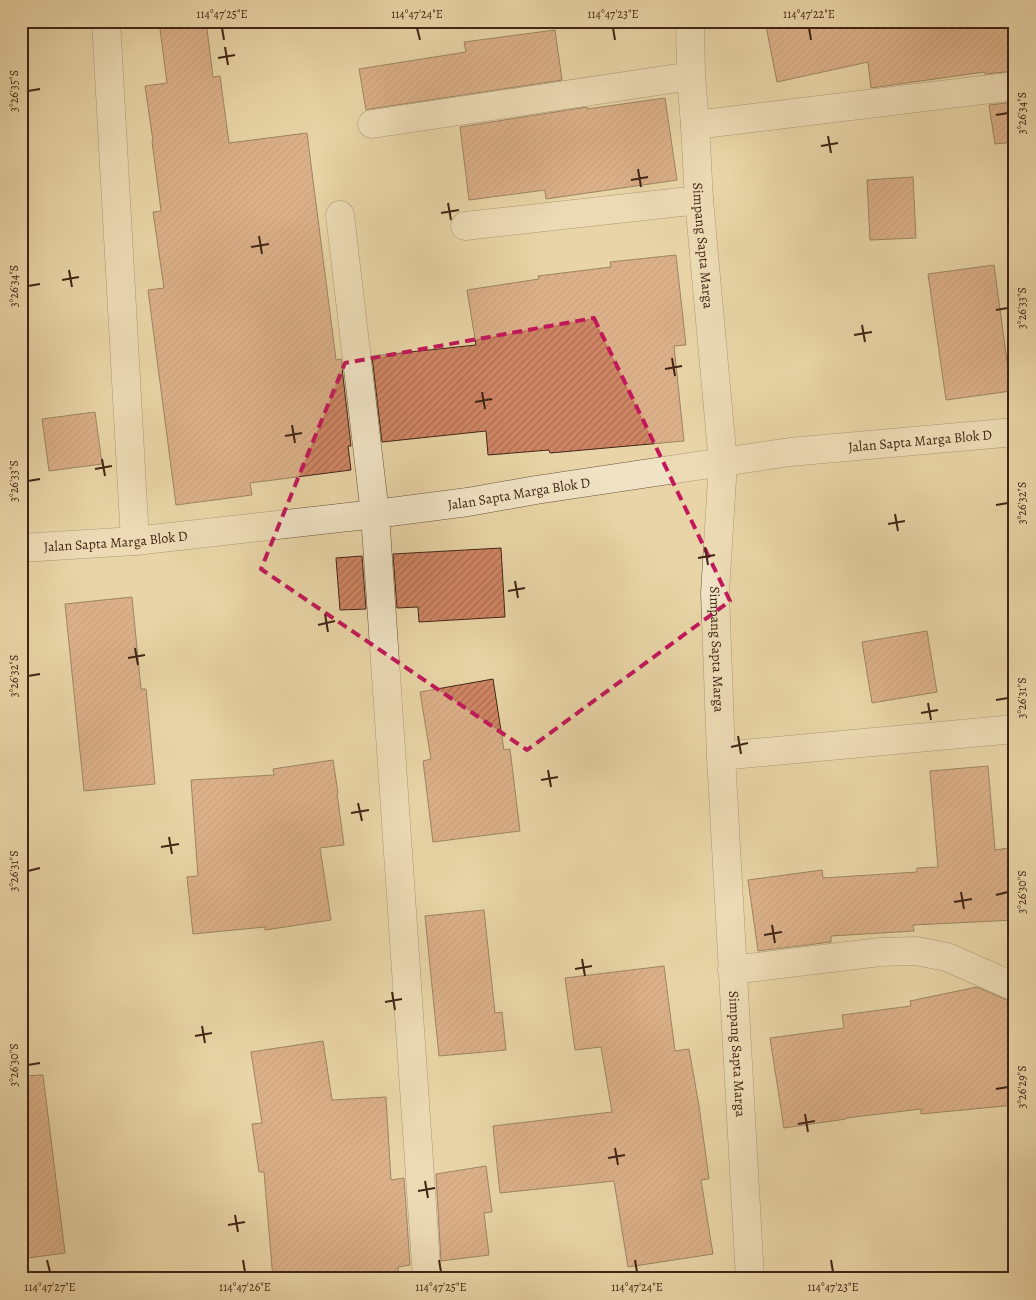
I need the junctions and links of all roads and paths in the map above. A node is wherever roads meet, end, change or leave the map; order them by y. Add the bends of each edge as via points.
1 (106, 21) edge
2 (690, 21) edge
3 (691, 76) junction
4 (1015, 86) edge
5 (372, 124) dead end
6 (695, 125) junction
7 (699, 200) junction
8 (340, 215) dead end
9 (465, 226) dead end
10 (1015, 432) edge
11 (723, 463) junction
12 (375, 514) junction
13 (135, 540) junction
14 (21, 548) edge
15 (1015, 729) edge
16 (721, 756) junction
17 (732, 970) junction
18 (1015, 987) edge
19 (427, 1279) edge
20 (750, 1279) edge

1 - 13 street
2 - 3 street, Simpang Sapta Marga
3 - 5 street
3 - 6 street, Simpang Sapta Marga
4 - 6 street
6 - 7 street, Simpang Sapta Marga
7 - 9 street
7 - 11 street, Simpang Sapta Marga
8 - 12 street
10 - 11 street, Jalan Sapta Marga Blok D via 790,452
11 - 12 street, Jalan Sapta Marga Blok D
11 - 16 street, Simpang Sapta Marga via 715,593
12 - 13 street, Jalan Sapta Marga Blok D
12 - 19 street
13 - 14 street, Jalan Sapta Marga Blok D
15 - 16 street
16 - 17 street, Simpang Sapta Marga
17 - 18 street via 916,950 947,957
17 - 20 street, Simpang Sapta Marga

